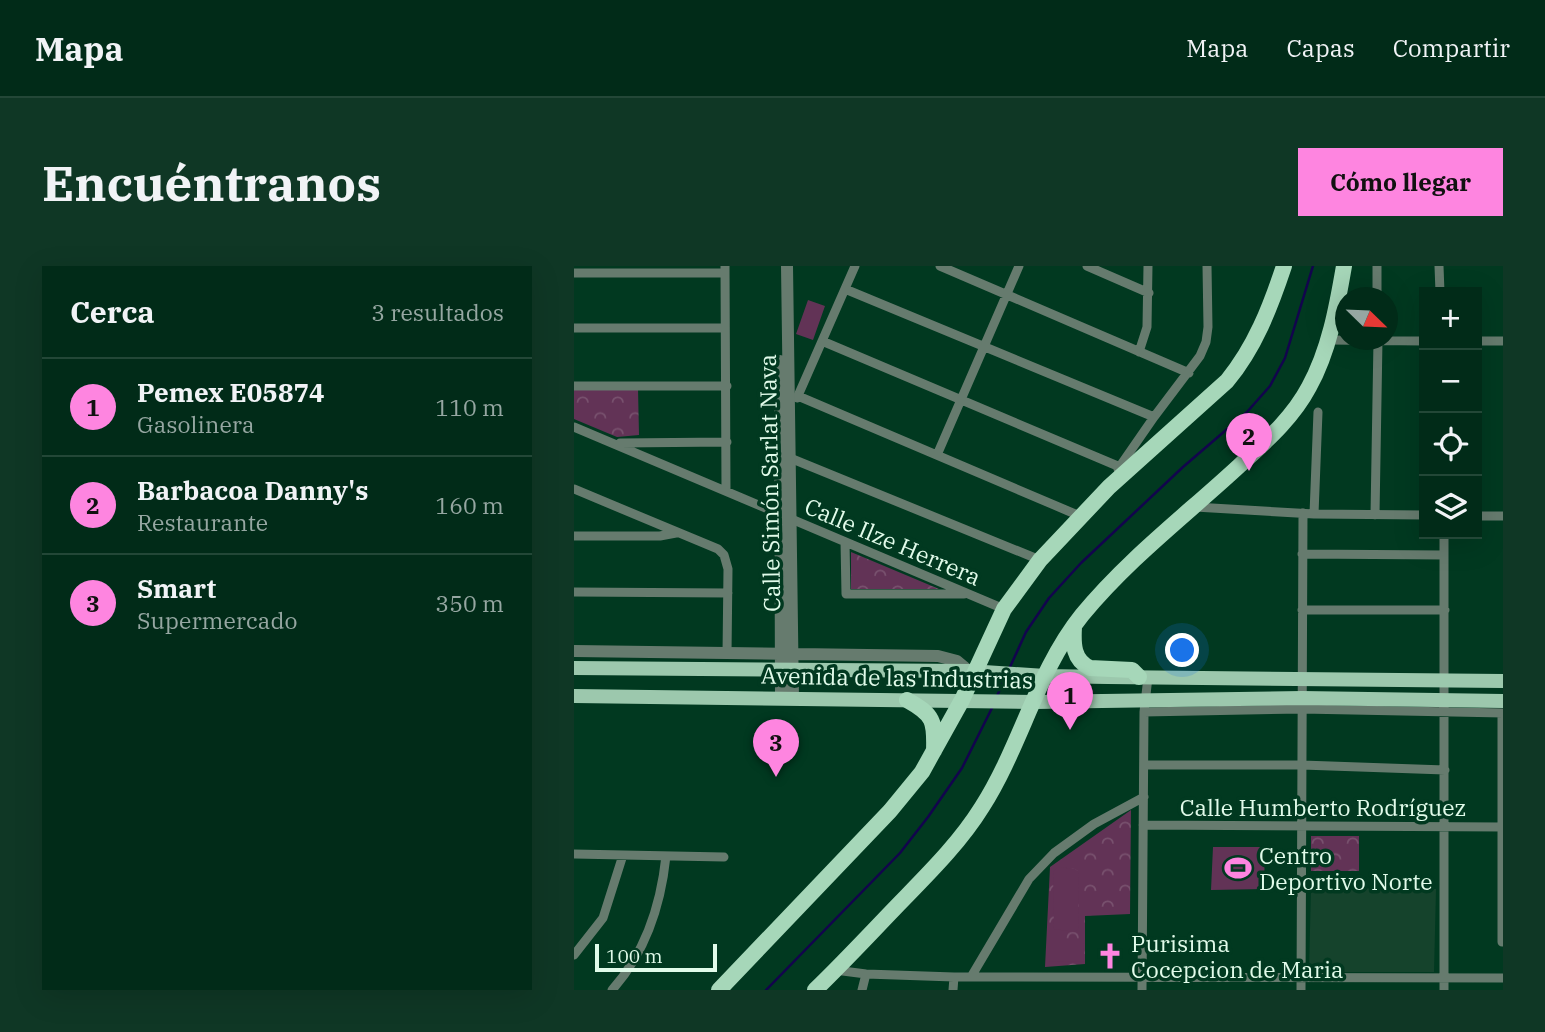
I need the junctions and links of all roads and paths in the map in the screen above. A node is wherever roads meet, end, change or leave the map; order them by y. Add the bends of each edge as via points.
1 (779, 266) edge
2 (787, 266) edge
3 (855, 266) edge
4 (940, 266) edge
5 (1019, 266) edge
6 (1087, 266) edge
7 (1148, 266) edge
8 (1207, 266) edge
9 (1273, 266) edge
10 (1284, 266) edge
11 (1344, 266) edge
12 (1351, 266) edge
13 (1377, 266) edge
14 (1439, 266) edge
15 (725, 269) edge
16 (965, 271) edge
17 (574, 273) edge
18 (1340, 286) junction
19 (1377, 287) edge
20 (1440, 287) edge
21 (845, 289) junction
22 (1149, 293) junction
23 (1007, 295) junction
24 (574, 328) edge
25 (725, 328) junction
26 (1328, 340) junction
27 (1335, 340) edge
28 (1398, 340) edge
29 (822, 341) junction
30 (1419, 341) edge
31 (1482, 341) edge
32 (1503, 341) edge
33 (1253, 344) junction
34 (984, 347) junction
35 (1378, 350) edge
36 (1139, 352) junction
37 (1189, 373) junction
38 (574, 386) edge
39 (727, 386) junction
40 (798, 396) junction
41 (961, 400) junction
42 (1318, 412) dead end
43 (789, 416) junction
44 (1154, 417) junction
45 (574, 427) edge
46 (727, 442) junction
47 (615, 443) junction
48 (937, 455) junction
49 (790, 458) junction
50 (1119, 467) junction
51 (1109, 486) junction
52 (574, 489) edge
53 (726, 490) junction
54 (1195, 507) junction
55 (1303, 513) junction
56 (1314, 514) junction
57 (1375, 515) junction
58 (1419, 515) edge
59 (786, 516) junction
60 (1080, 516) junction
61 (1482, 516) edge
62 (1503, 516) edge
63 (678, 533) junction
64 (574, 536) edge
65 (1444, 539) edge
66 (845, 542) junction
67 (1302, 554) junction
68 (1444, 555) junction
69 (1040, 560) junction
70 (574, 592) edge
71 (728, 593) junction
72 (968, 594) junction
73 (1004, 609) junction
74 (1302, 610) junction
75 (1445, 610) junction
76 (1074, 626) junction
77 (574, 651) edge
78 (727, 654) junction
79 (786, 654) junction
80 (574, 668) edge
81 (787, 671) junction
82 (972, 671) junction
83 (1045, 676) junction
84 (1144, 677) junction
85 (1302, 679) junction
86 (1445, 681) junction
87 (1503, 681) edge
88 (574, 696) edge
89 (787, 699) junction
90 (907, 700) junction
91 (962, 701) junction
92 (1035, 702) junction
93 (1302, 704) junction
94 (1145, 706) junction
95 (1445, 706) junction
96 (1503, 709) edge
97 (934, 752) junction
98 (1144, 765) junction
99 (1303, 765) junction
100 (1445, 770) junction
101 (1144, 797) junction
102 (1143, 825) junction
103 (1301, 827) junction
104 (1444, 827) junction
105 (1503, 827) edge
106 (574, 854) edge
107 (623, 855) junction
108 (666, 856) junction
109 (724, 858) dead end
110 (1502, 942) edge
111 (574, 955) edge
112 (835, 970) junction
113 (866, 974) junction
114 (954, 977) junction
115 (971, 977) junction
116 (1301, 977) junction
117 (1142, 978) junction
118 (1501, 978) edge
119 (1444, 979) junction
120 (612, 990) edge
121 (719, 990) edge
122 (815, 990) edge
123 (862, 990) edge
124 (953, 990) edge
125 (1142, 990) edge
126 (1301, 990) edge
127 (1444, 990) edge
128 (1499, 990) edge

1 - 59 street, Calle Simón Sarlat Nava
2 - 43 street, Calle Simón Sarlat Nava
3 - 21 street
4 - 16 street
5 - 23 street
6 - 22 street
7 - 22 street
8 - 37 street via 1206,342
9 - 33 highway
10 - 33 highway
11 - 18 highway
12 - 18 highway
13 - 19 street
14 - 20 street
15 - 17 street
15 - 25 street
16 - 23 street
18 - 26 highway
21 - 29 street
21 - 34 street
22 - 36 street via 1147,327
23 - 34 street
23 - 36 street
24 - 25 street
25 - 39 street
26 - 27 street
26 - 54 highway via 1294,412
28 - 30 street
29 - 40 street
29 - 41 street
31 - 32 street
33 - 51 highway via 1227,381
34 - 41 street
34 - 44 street
35 - 57 street
36 - 37 street
37 - 44 street
38 - 39 street
39 - 46 street
40 - 43 street
40 - 48 street
41 - 48 street
41 - 50 street
42 - 56 street
43 - 49 street, Calle Simón Sarlat Nava
44 - 50 street
45 - 47 street, Calle Ilze Herrera
46 - 47 street
46 - 53 street
47 - 53 street, Calle Ilze Herrera
48 - 60 street
49 - 59 street, Calle Simón Sarlat Nava
49 - 69 street
50 - 51 street
51 - 60 highway
52 - 63 street
53 - 59 street, Calle Ilze Herrera
54 - 55 street
54 - 76 highway via 1129,563
55 - 56 street
55 - 67 street
56 - 57 street
57 - 58 street
59 - 66 street, Calle Ilze Herrera
59 - 79 street, Calle Simón Sarlat Nava
60 - 69 highway
61 - 62 street
63 - 64 street
63 - 71 street via 724,555
65 - 68 street
66 - 72 street, Calle Ilze Herrera
66 - 72 street via 846,594
67 - 68 street
67 - 74 street
68 - 75 street
69 - 73 highway
70 - 71 street
71 - 78 street
72 - 73 street, Calle Ilze Herrera
73 - 82 highway
74 - 75 street
74 - 85 street
75 - 86 street
76 - 83 highway
76 - 84 highway via 1076,654 1085,666 1134,670
77 - 78 street, Avenida de las Industrias
78 - 79 street, Avenida de las Industrias
79 - 81 street, Calle Simón Sarlat Nava
79 - 82 street, Avenida de las Industrias via 938,656
80 - 81 main road, Avenida de las Industrias
81 - 82 main road, Avenida de las Industrias
81 - 89 street, Calle Simón Sarlat Nava
82 - 83 main road, Avenida de las Industrias
82 - 91 highway
83 - 84 main road, Avenida de las Industrias
83 - 92 highway
84 - 85 main road, Avenida de las Industrias
84 - 94 street
85 - 86 main road, Avenida de las Industrias
85 - 93 street
86 - 87 main road, Avenida de las Industrias
86 - 95 street
88 - 89 main road, Avenida de las Industrias
89 - 90 main road, Avenida de las Industrias
90 - 91 main road, Avenida de las Industrias
90 - 97 highway via 935,724
91 - 92 main road, Avenida de las Industrias
91 - 97 highway
92 - 94 main road, Avenida de las Industrias
92 - 112 highway via 1007,765 960,838
93 - 94 main road, Avenida de las Industrias
93 - 95 main road, Avenida de las Industrias
93 - 99 street
94 - 98 street
95 - 96 main road, Avenida de las Industrias
95 - 100 street
96 - 105 street
97 - 121 highway via 890,811
98 - 99 street
98 - 101 street
99 - 100 street
99 - 103 street
100 - 104 street
101 - 102 street
101 - 115 street via 1054,853 1029,878
102 - 103 street, Calle Humberto Rodríguez
102 - 117 street
103 - 104 street, Calle Humberto Rodríguez
103 - 116 street
104 - 105 street, Calle Humberto Rodríguez
104 - 119 street
105 - 110 street
106 - 107 street
107 - 108 street
107 - 111 street via 603,918
108 - 109 street
108 - 120 street via 649,929
112 - 113 street
112 - 122 highway
113 - 114 street
113 - 123 street
114 - 115 street
114 - 124 street
115 - 117 street
116 - 117 street
116 - 119 street
116 - 126 street
117 - 125 street
118 - 119 street
118 - 128 street
119 - 127 street

